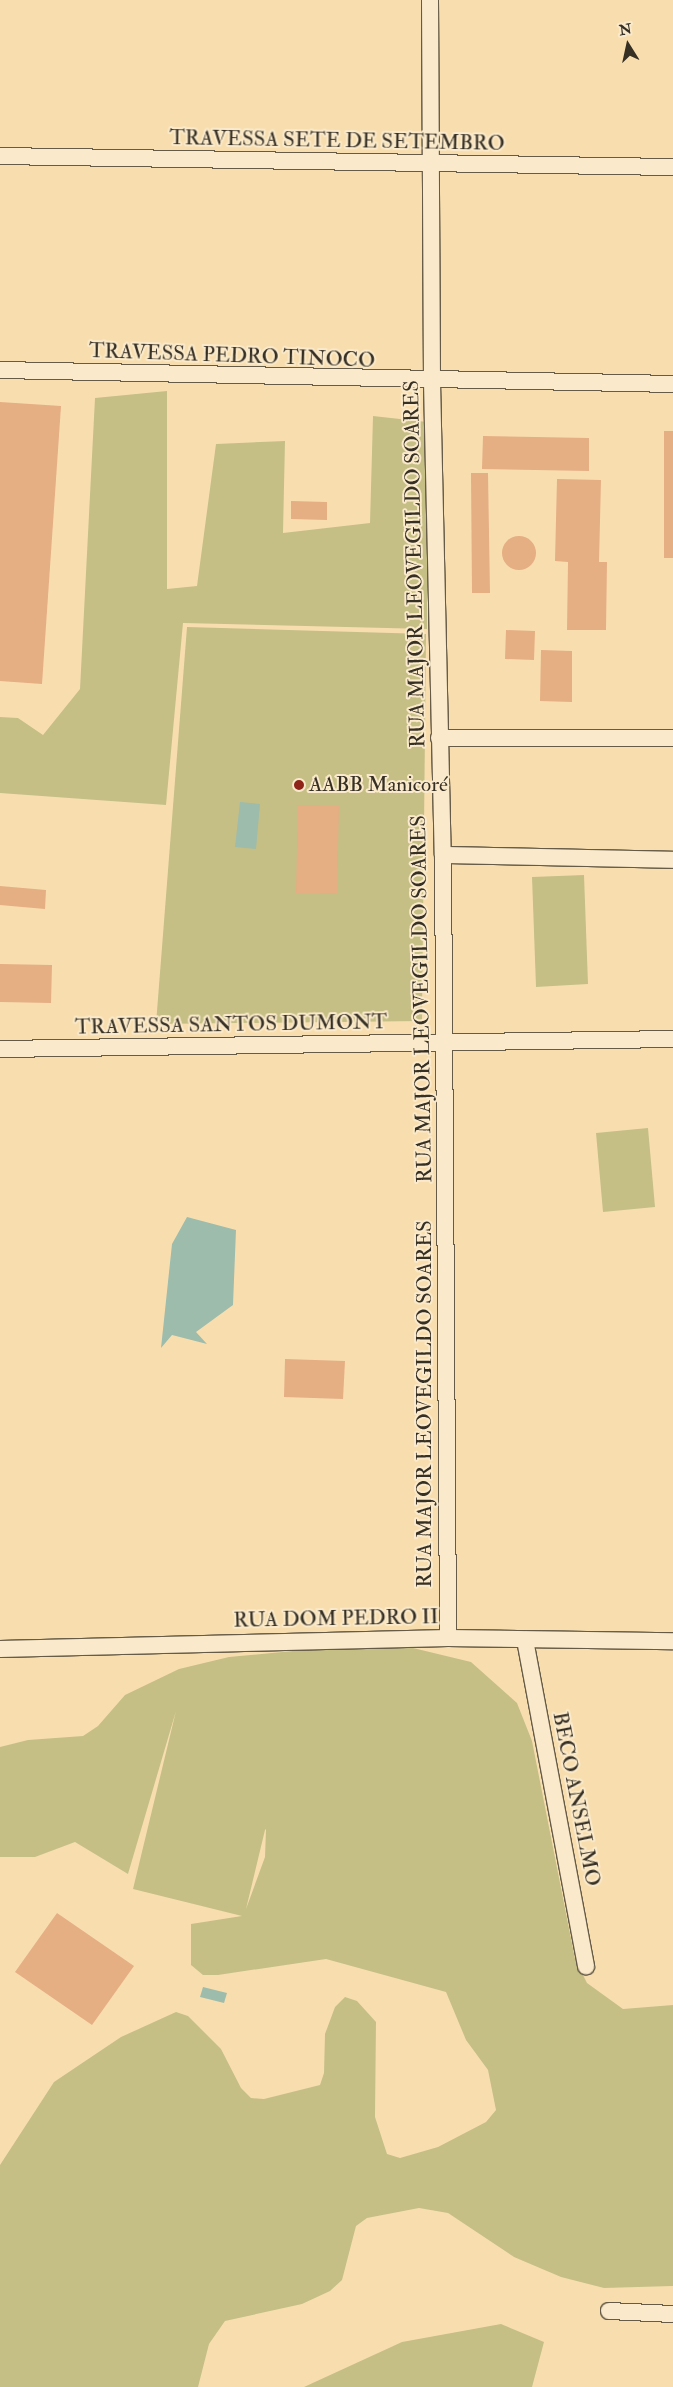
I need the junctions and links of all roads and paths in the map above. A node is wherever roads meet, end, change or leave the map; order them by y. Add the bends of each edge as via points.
1 (430, 0) edge
2 (0, 156) edge
3 (432, 164) junction
4 (673, 167) edge
5 (0, 370) edge
6 (432, 382) junction
7 (673, 384) edge
8 (439, 738) junction
9 (673, 738) edge
10 (443, 855) junction
11 (673, 860) edge
12 (673, 1039) edge
13 (444, 1044) junction
14 (0, 1049) edge
15 (448, 1638) junction
16 (525, 1640) junction
17 (673, 1641) edge
18 (0, 1649) edge
19 (586, 1966) dead end
20 (609, 2311) dead end
21 (673, 2314) edge

1 - 3 street, RUA MAJOR LEOVEGILDO SOARES
2 - 3 street, TRAVESSA SETE DE SETEMBRO
3 - 4 street, TRAVESSA SETE DE SETEMBRO
3 - 6 street, RUA MAJOR LEOVEGILDO SOARES
5 - 6 street, TRAVESSA PEDRO TINOCO
6 - 7 street, TRAVESSA PEDRO TINOCO
6 - 8 street, RUA MAJOR LEOVEGILDO SOARES
8 - 9 street
8 - 10 street, RUA MAJOR LEOVEGILDO SOARES
10 - 11 street
10 - 13 street, RUA MAJOR LEOVEGILDO SOARES
12 - 13 street, TRAVESSA SANTOS DUMONT
13 - 14 street, TRAVESSA SANTOS DUMONT
13 - 15 street, RUA MAJOR LEOVEGILDO SOARES
15 - 16 street, RUA DOM PEDRO II
15 - 18 street, RUA DOM PEDRO II
16 - 17 street, RUA DOM PEDRO II
16 - 19 street, BECO ANSELMO
20 - 21 street

